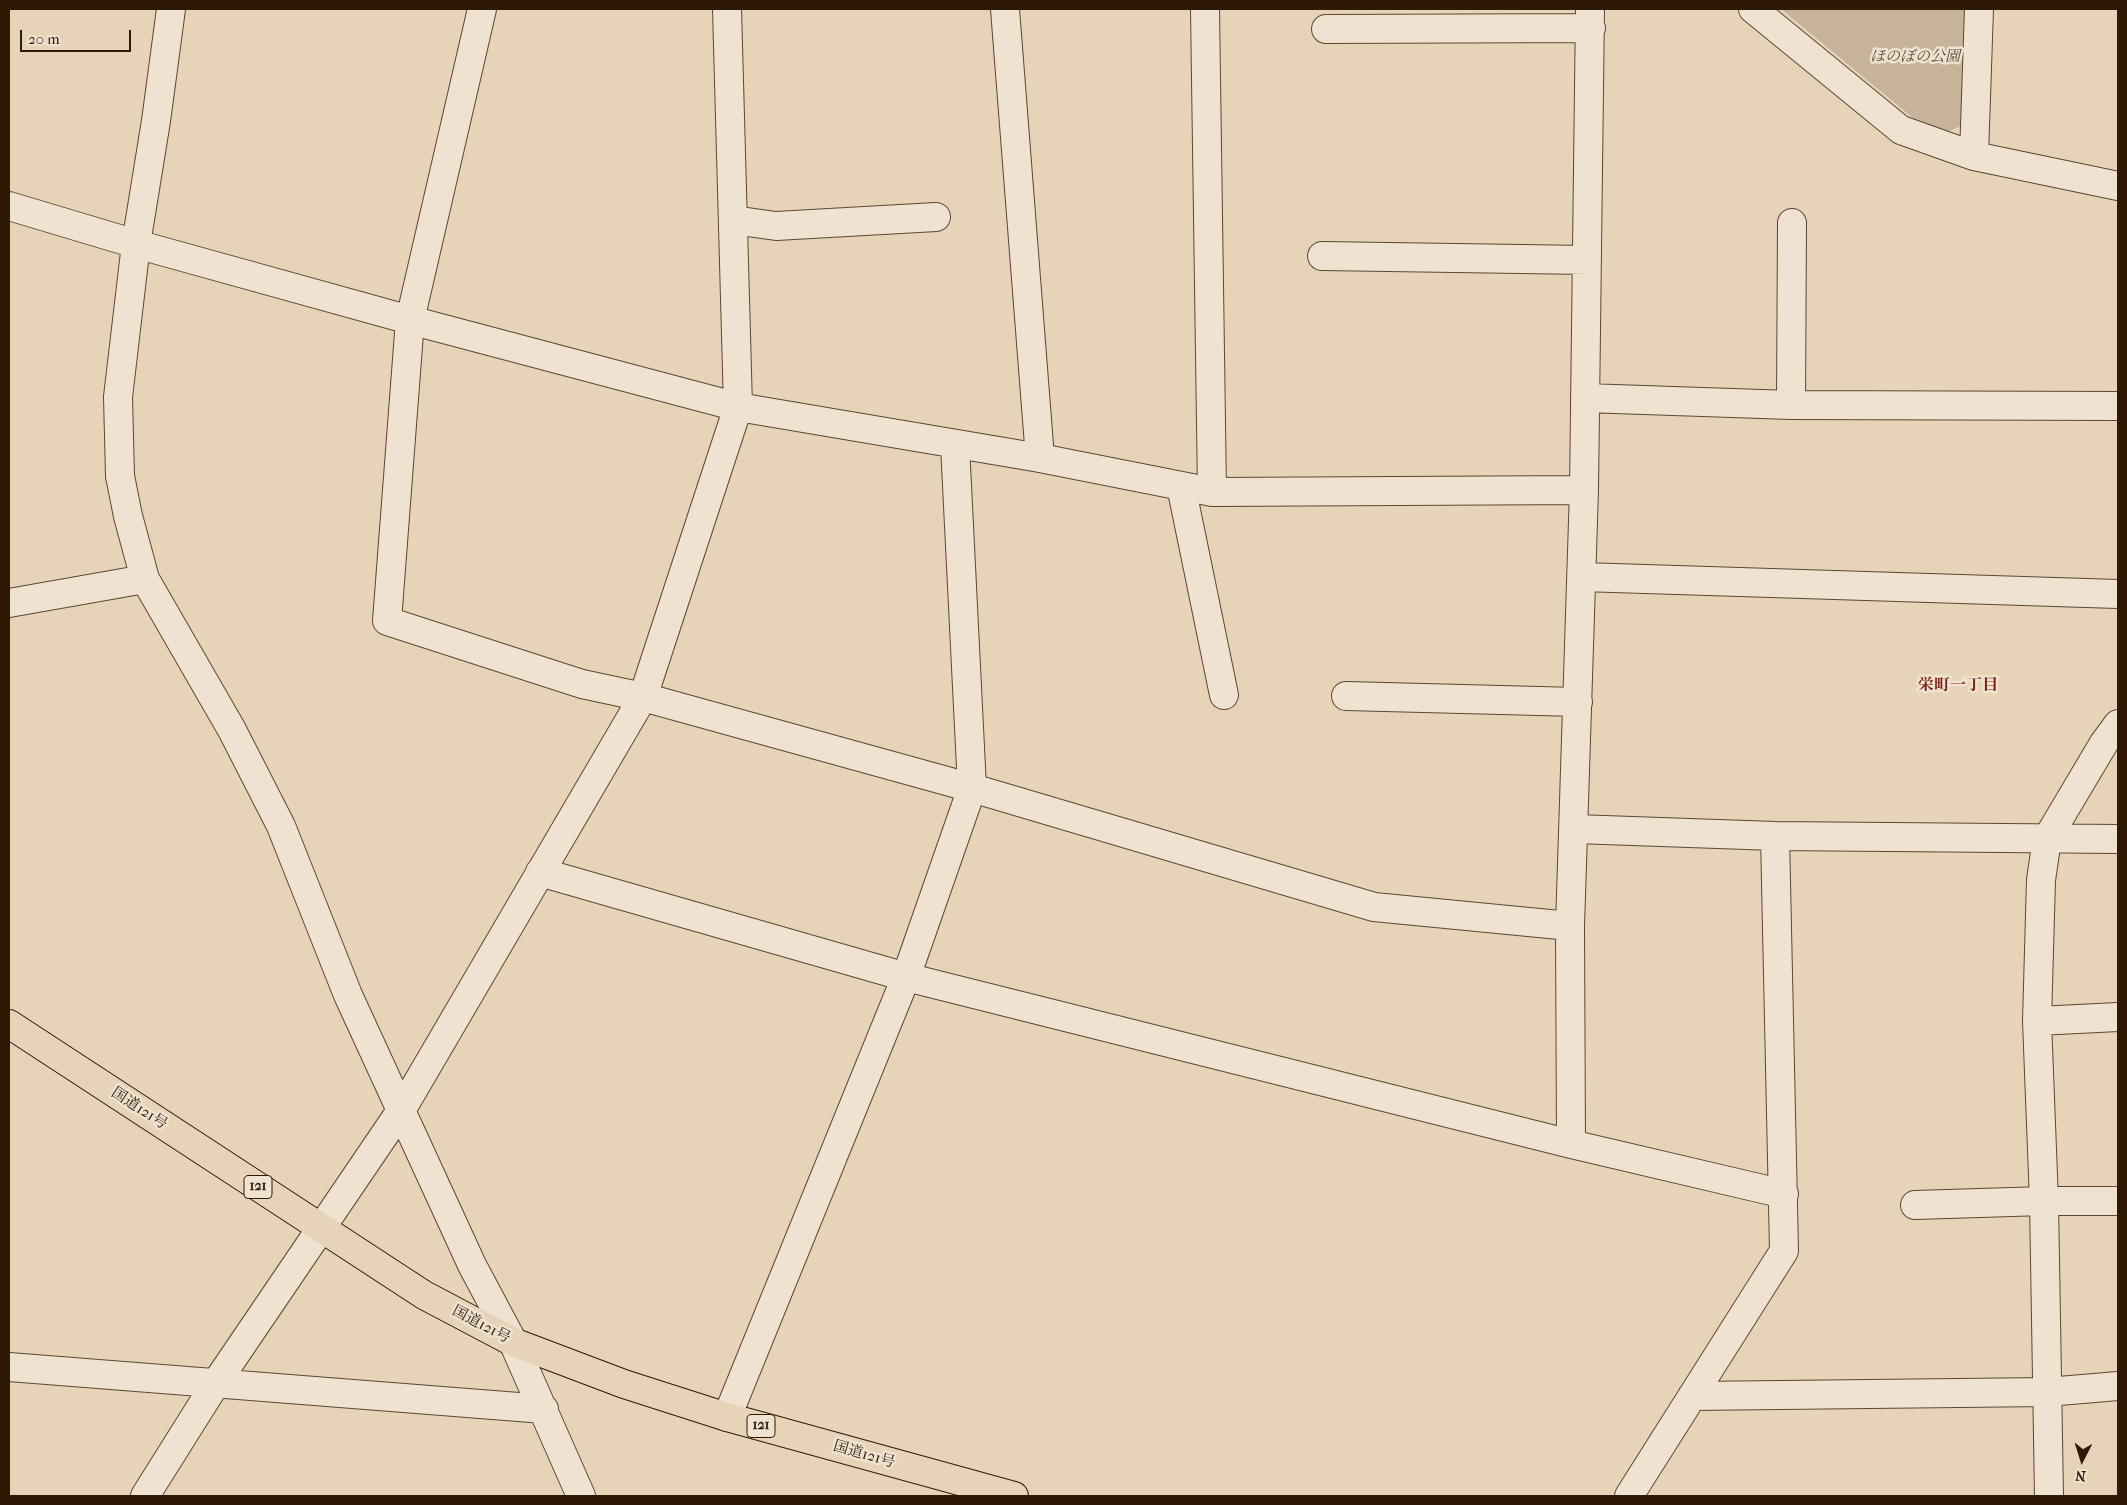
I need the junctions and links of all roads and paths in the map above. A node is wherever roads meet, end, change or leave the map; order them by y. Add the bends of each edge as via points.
1 (171, 9) edge
2 (482, 9) edge
3 (727, 9) edge
4 (1005, 9) edge
5 (1205, 9) edge
6 (1754, 9) edge
7 (1979, 9) edge
8 (1590, 19) edge
9 (1326, 29) dead end
10 (1974, 156) junction
11 (2118, 186) edge
12 (9, 206) edge
13 (936, 217) dead end
14 (733, 220) junction
15 (1792, 223) dead end
16 (136, 244) junction
17 (1322, 256) dead end
18 (1586, 260) junction
19 (410, 320) junction
20 (1585, 398) junction
21 (1791, 405) junction
22 (2118, 406) edge
23 (738, 407) junction
24 (955, 445) junction
25 (1040, 458) junction
26 (1181, 486) junction
27 (1584, 490) junction
28 (1212, 492) junction
29 (1582, 578) junction
30 (145, 579) junction
31 (2118, 594) edge
32 (9, 603) edge
33 (1224, 695) dead end
34 (1346, 696) dead end
35 (643, 697) junction
36 (1578, 702) junction
37 (2118, 724) edge
38 (972, 788) junction
39 (1575, 829) junction
40 (1775, 836) junction
41 (2047, 839) junction
42 (2118, 840) edge
43 (540, 872) junction
44 (1570, 926) junction
45 (906, 977) junction
46 (2118, 1017) edge
47 (2037, 1021) junction
48 (9, 1024) edge
49 (402, 1109) junction
50 (1571, 1144) junction
51 (1784, 1194) junction
52 (2044, 1201) junction
53 (2118, 1202) edge
54 (1915, 1205) dead end
55 (322, 1229) junction
56 (513, 1342) junction
57 (9, 1368) edge
58 (216, 1383) junction
59 (2118, 1386) edge
60 (2047, 1392) junction
61 (1692, 1396) junction
62 (544, 1409) junction
63 (727, 1417) junction
64 (145, 1496) edge
65 (581, 1496) edge
66 (1014, 1496) edge
67 (1629, 1496) edge
68 (2049, 1496) edge

1 - 16 street
2 - 19 street
3 - 14 street
4 - 25 street
5 - 28 street
6 - 10 street via 1901,130
7 - 10 street
8 - 9 street
8 - 18 street
10 - 11 street
12 - 16 street
13 - 14 street via 776,226
14 - 23 street
15 - 21 street
16 - 19 street
16 - 30 street via 118,397 118,436 122,484
17 - 18 street
18 - 20 street
19 - 23 street
19 - 35 street via 387,621 582,684
20 - 21 street
20 - 27 street
21 - 22 street
23 - 24 street
23 - 35 street
24 - 25 street
24 - 38 street
25 - 26 street
26 - 28 street
26 - 33 street
27 - 28 street
27 - 29 street
29 - 31 street
29 - 36 street
30 - 32 street
30 - 49 street via 232,730 281,826 348,995
34 - 36 street
35 - 38 street
35 - 43 street
36 - 39 street
37 - 41 street
38 - 44 street via 1374,908
38 - 45 street
39 - 40 street
39 - 44 street
40 - 41 street
40 - 51 street
41 - 42 street
41 - 47 street via 2041,880
43 - 45 street
43 - 49 street
44 - 50 street
45 - 50 street
45 - 63 street
46 - 47 street
47 - 52 street
48 - 55 highway, 国道121号 / 121
49 - 55 street
49 - 56 street via 472,1265
50 - 51 street
51 - 61 street via 1784,1251
52 - 53 street
52 - 54 street
52 - 60 street
55 - 56 highway, 国道121号 / 121 via 424,1295
55 - 58 street
56 - 62 street
56 - 63 highway, 国道121号 / 121 via 624,1384
57 - 58 street
58 - 62 street
58 - 64 street
59 - 60 street
60 - 61 street
60 - 68 street
61 - 67 street
62 - 65 street
63 - 66 highway, 国道121号 / 121

